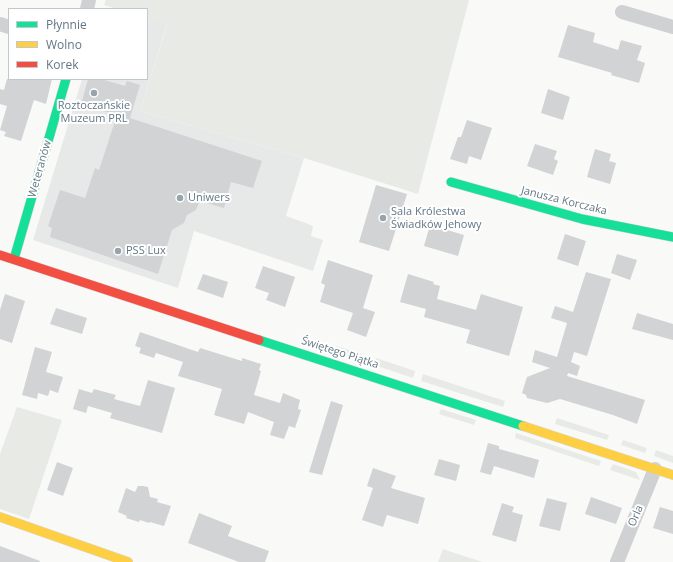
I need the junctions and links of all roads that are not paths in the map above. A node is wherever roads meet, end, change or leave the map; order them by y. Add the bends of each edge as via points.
1 (622, 12) dead end
2 (673, 27) edge
3 (66, 80) edge
4 (452, 182) dead end
5 (673, 237) edge
6 (0, 255) edge
7 (14, 259) junction
8 (655, 469) junction
9 (673, 475) edge
10 (0, 517) edge
11 (128, 562) edge
12 (617, 562) edge

1 - 2 street
3 - 7 street, Weteranów
4 - 5 street, Janusza Korczaka via 569,216
6 - 7 street, Świętego Piątka
7 - 8 street, Świętego Piątka
8 - 9 street, Świętego Piątka
8 - 12 street, Orla
10 - 11 street

